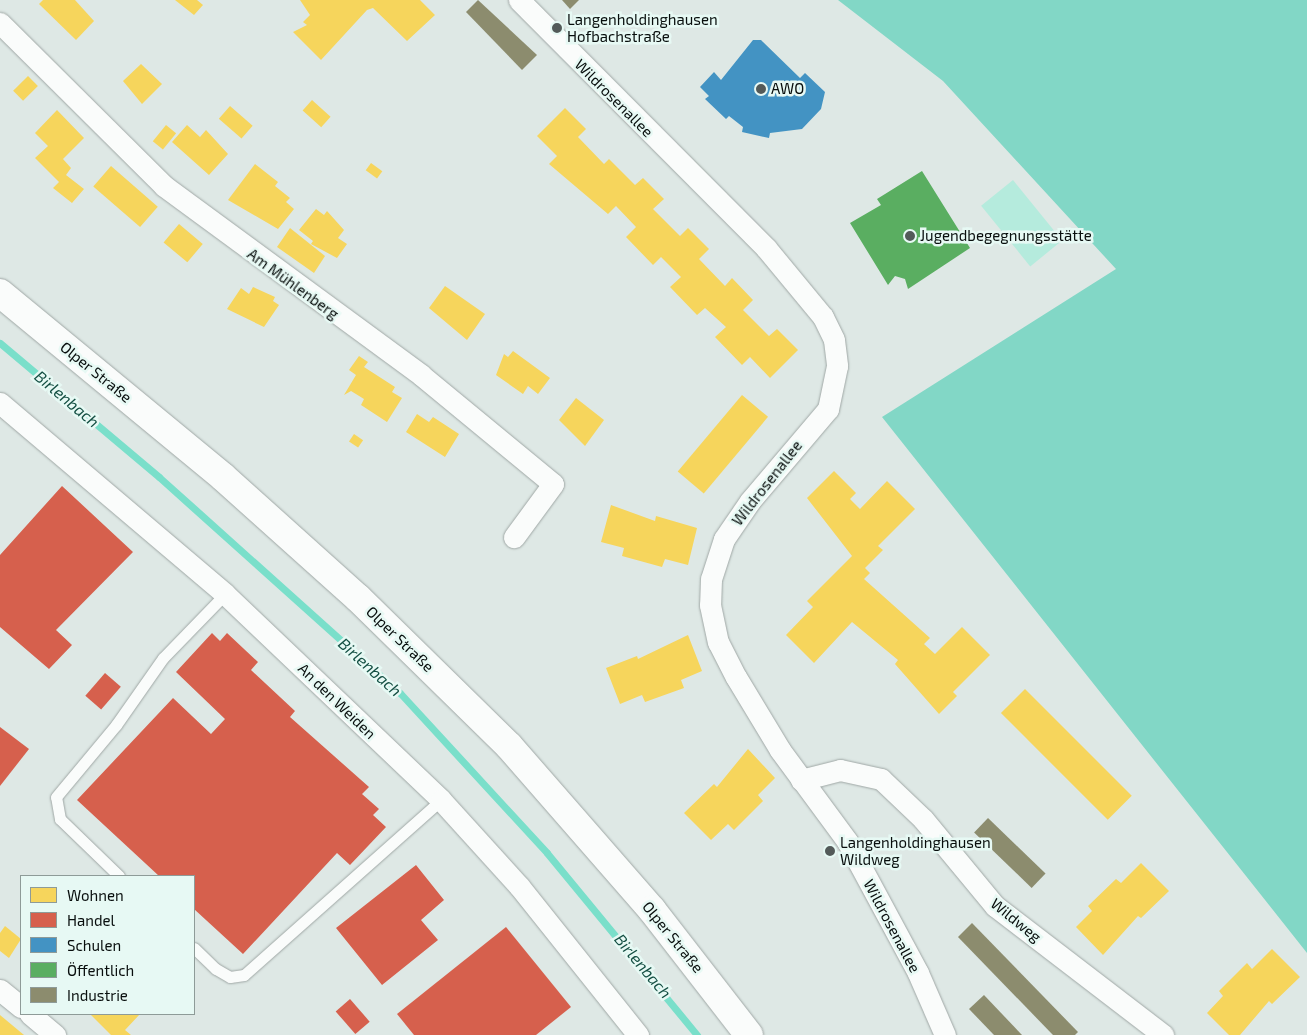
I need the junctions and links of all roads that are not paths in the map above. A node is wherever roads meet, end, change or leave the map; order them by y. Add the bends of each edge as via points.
1 (519, 0) edge
2 (0, 23) edge
3 (0, 293) edge
4 (0, 403) edge
5 (514, 537) dead end
6 (225, 594) junction
7 (801, 780) junction
8 (441, 800) junction
9 (118, 875) edge
10 (195, 949) edge
11 (0, 990) edge
12 (20, 1006) edge
13 (31, 1015) edge
14 (55, 1035) edge
15 (638, 1035) edge
16 (749, 1035) edge
17 (945, 1035) edge
18 (1164, 1035) edge

1 - 7 street, Wildrosenallee via 766,248 823,317 834,340 837,366 828,409 750,501 724,539 711,579 710,605 718,642
2 - 5 street, Am Mühlenberg via 164,186 421,375 553,484
3 - 16 main road, Olper Straße via 223,477 358,598 510,746 652,910
4 - 6 street, An den Weiden
6 - 8 street, An den Weiden
6 - 9 lane via 163,658 116,725 56,797 60,819
7 - 17 street, Wildrosenallee via 846,841 918,973
7 - 18 street, Wildweg via 840,770 881,779 923,819 995,906
8 - 10 lane via 244,975 230,977 216,969
8 - 15 street, An den Weiden via 519,886
11 - 12 street
13 - 14 street

